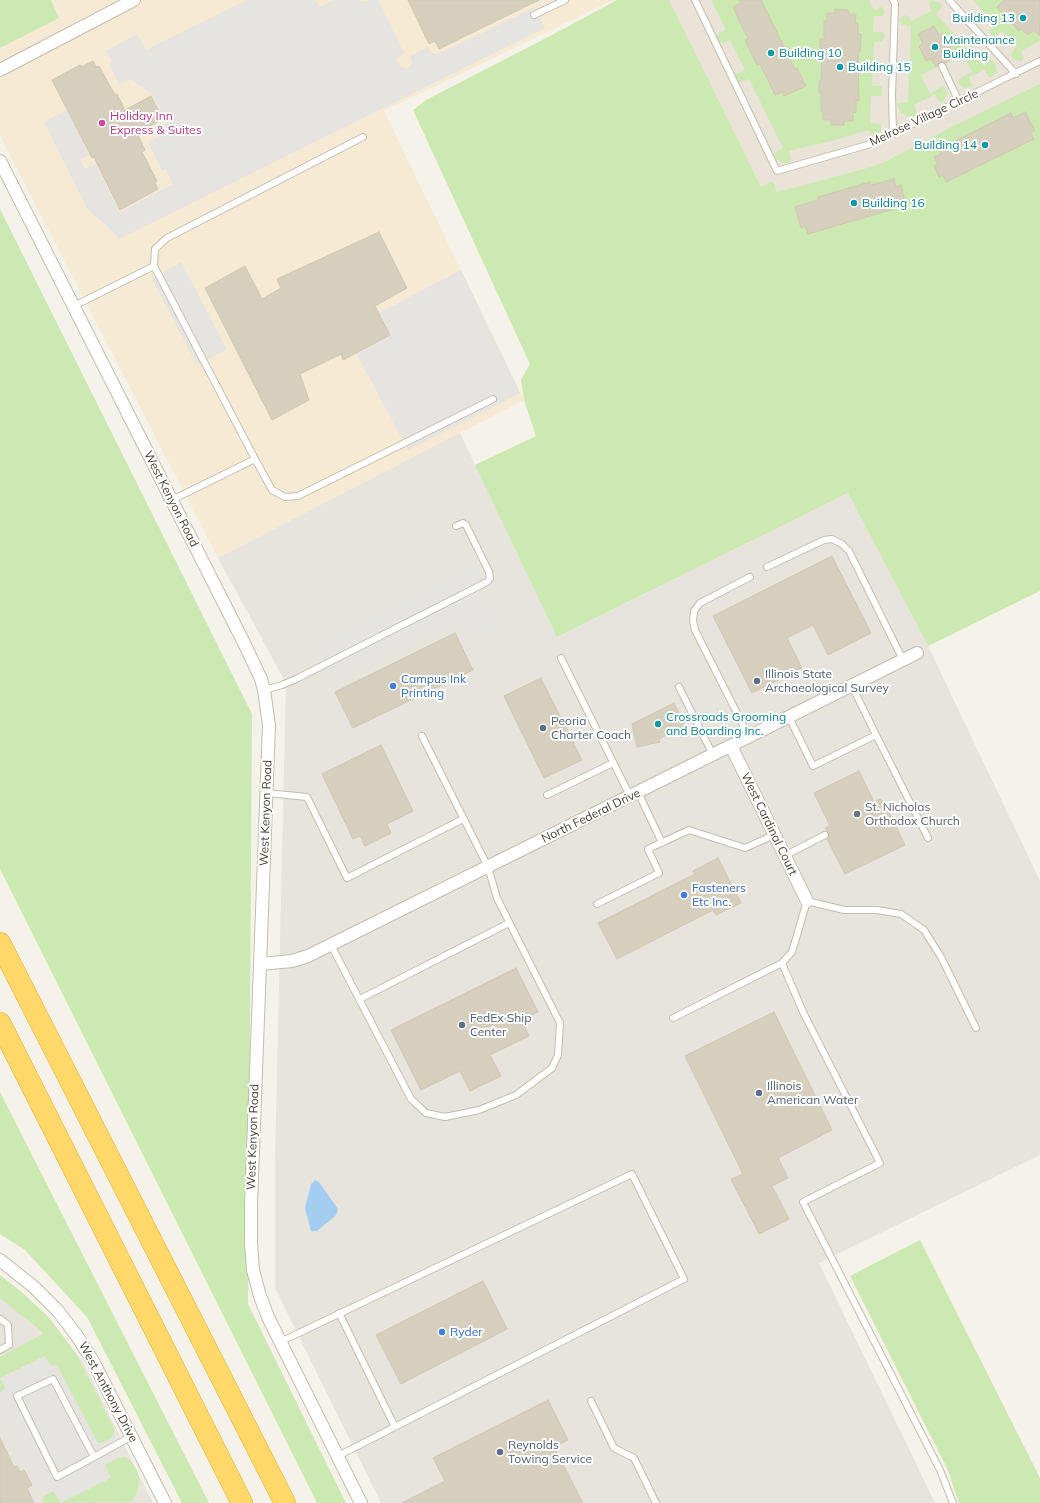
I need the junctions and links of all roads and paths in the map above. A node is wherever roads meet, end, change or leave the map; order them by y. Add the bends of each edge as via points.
1 (134, 0) edge
2 (565, 0) edge
3 (695, 0) edge
4 (902, 0) edge
5 (949, 0) edge
6 (894, 1) edge
7 (534, 15) dead end
8 (1040, 61) edge
9 (942, 66) dead end
10 (0, 70) edge
11 (1016, 74) junction
12 (959, 102) junction
13 (893, 134) junction
14 (363, 137) dead end
15 (0, 161) edge
16 (154, 266) junction
17 (74, 306) junction
18 (494, 399) dead end
19 (255, 459) junction
20 (172, 500) junction
21 (456, 526) dead end
22 (768, 567) dead end
23 (750, 577) dead end
24 (917, 653) dead end
25 (560, 658) dead end
26 (903, 660) junction
27 (852, 686) junction
28 (679, 688) dead end
29 (264, 690) junction
30 (789, 717) junction
31 (876, 735) junction
32 (422, 736) dead end
33 (749, 737) junction
34 (731, 746) junction
35 (713, 755) junction
36 (613, 763) junction
37 (267, 793) junction
38 (634, 794) junction
39 (547, 795) dead end
40 (464, 819) junction
41 (774, 835) junction
42 (825, 835) dead end
43 (928, 838) dead end
44 (662, 843) junction
45 (784, 856) junction
46 (488, 867) junction
47 (807, 901) junction
48 (597, 904) dead end
49 (509, 923) junction
50 (0, 943) edge
51 (331, 945) junction
52 (782, 963) junction
53 (260, 964) junction
54 (360, 999) junction
55 (673, 1018) dead end
56 (0, 1023) edge
57 (976, 1028) dead end
58 (0, 1260) edge
59 (339, 1313) junction
60 (0, 1319) edge
61 (280, 1342) junction
62 (0, 1350) edge
63 (591, 1401) dead end
64 (395, 1427) junction
65 (132, 1436) junction
66 (338, 1456) junction
67 (94, 1457) junction
68 (165, 1503) edge
69 (242, 1503) edge
70 (285, 1503) edge
71 (362, 1503) edge
72 (656, 1503) edge
73 (953, 1503) edge

1 - 10 street
2 - 7 lane
3 - 13 lane, Melrose Village Circle via 777,171 874,143
4 - 6 lane
5 - 11 lane
6 - 13 lane
8 - 11 lane, Melrose Village Circle
9 - 12 lane
11 - 12 lane, Melrose Village Circle
12 - 13 lane, Melrose Village Circle
14 - 16 lane via 168,238 155,249
15 - 17 street, West Kenyon Road
16 - 17 lane
16 - 19 lane
17 - 20 street, West Kenyon Road
18 - 19 lane via 298,496 285,497 272,490
19 - 20 lane
20 - 29 street, West Kenyon Road via 245,645
21 - 29 lane via 463,523 466,525 489,572 490,578 487,582 282,686
22 - 26 lane via 824,540 832,539 842,544 849,551
23 - 33 lane via 700,603 694,611 693,621 695,630
24 - 26 street, North Federal Drive
25 - 36 lane
26 - 27 street, North Federal Drive
27 - 30 street, North Federal Drive
27 - 31 lane
28 - 35 lane
29 - 37 street, West Kenyon Road via 269,725
30 - 31 lane via 813,766
30 - 33 street, North Federal Drive
31 - 43 lane
32 - 40 lane
33 - 34 street, North Federal Drive
34 - 35 street, North Federal Drive
34 - 41 street, West Cardinal Court
35 - 38 street, North Federal Drive
36 - 38 lane
36 - 39 lane
37 - 40 lane via 307,798 347,878
37 - 53 street, West Kenyon Road
38 - 44 lane
38 - 46 street, North Federal Drive
40 - 46 lane
41 - 44 lane via 745,848 689,830
41 - 45 street, West Cardinal Court
42 - 45 lane
44 - 48 lane via 648,849 659,873
45 - 47 street, West Cardinal Court
46 - 49 lane via 497,898
46 - 51 street, North Federal Drive
47 - 52 lane via 792,952
47 - 57 lane via 844,910 877,910 902,914 924,930 941,957
49 - 54 lane
49 - 54 lane via 560,1023 558,1055 552,1068 516,1095 478,1110 446,1117 426,1113 411,1099
50 - 70 highway
51 - 53 street, North Federal Drive via 292,961
51 - 54 lane
52 - 55 lane
52 - 73 lane via 802,1012 880,1163 803,1202 940,1470
53 - 61 street, West Kenyon Road via 251,1243 253,1270 260,1296
56 - 69 highway
58 - 65 street, West Anthony Drive via 34,1287 78,1336
59 - 61 lane
59 - 64 lane
59 - 64 lane via 632,1174 684,1278
60 - 62 lane via 8,1326 9,1345
61 - 66 street, West Kenyon Road
63 - 72 lane via 614,1448 634,1458
64 - 66 lane
65 - 67 lane
65 - 68 street, West Anthony Drive
66 - 71 street, West Kenyon Road
67 - 67 lane via 53,1379 18,1396 56,1476

